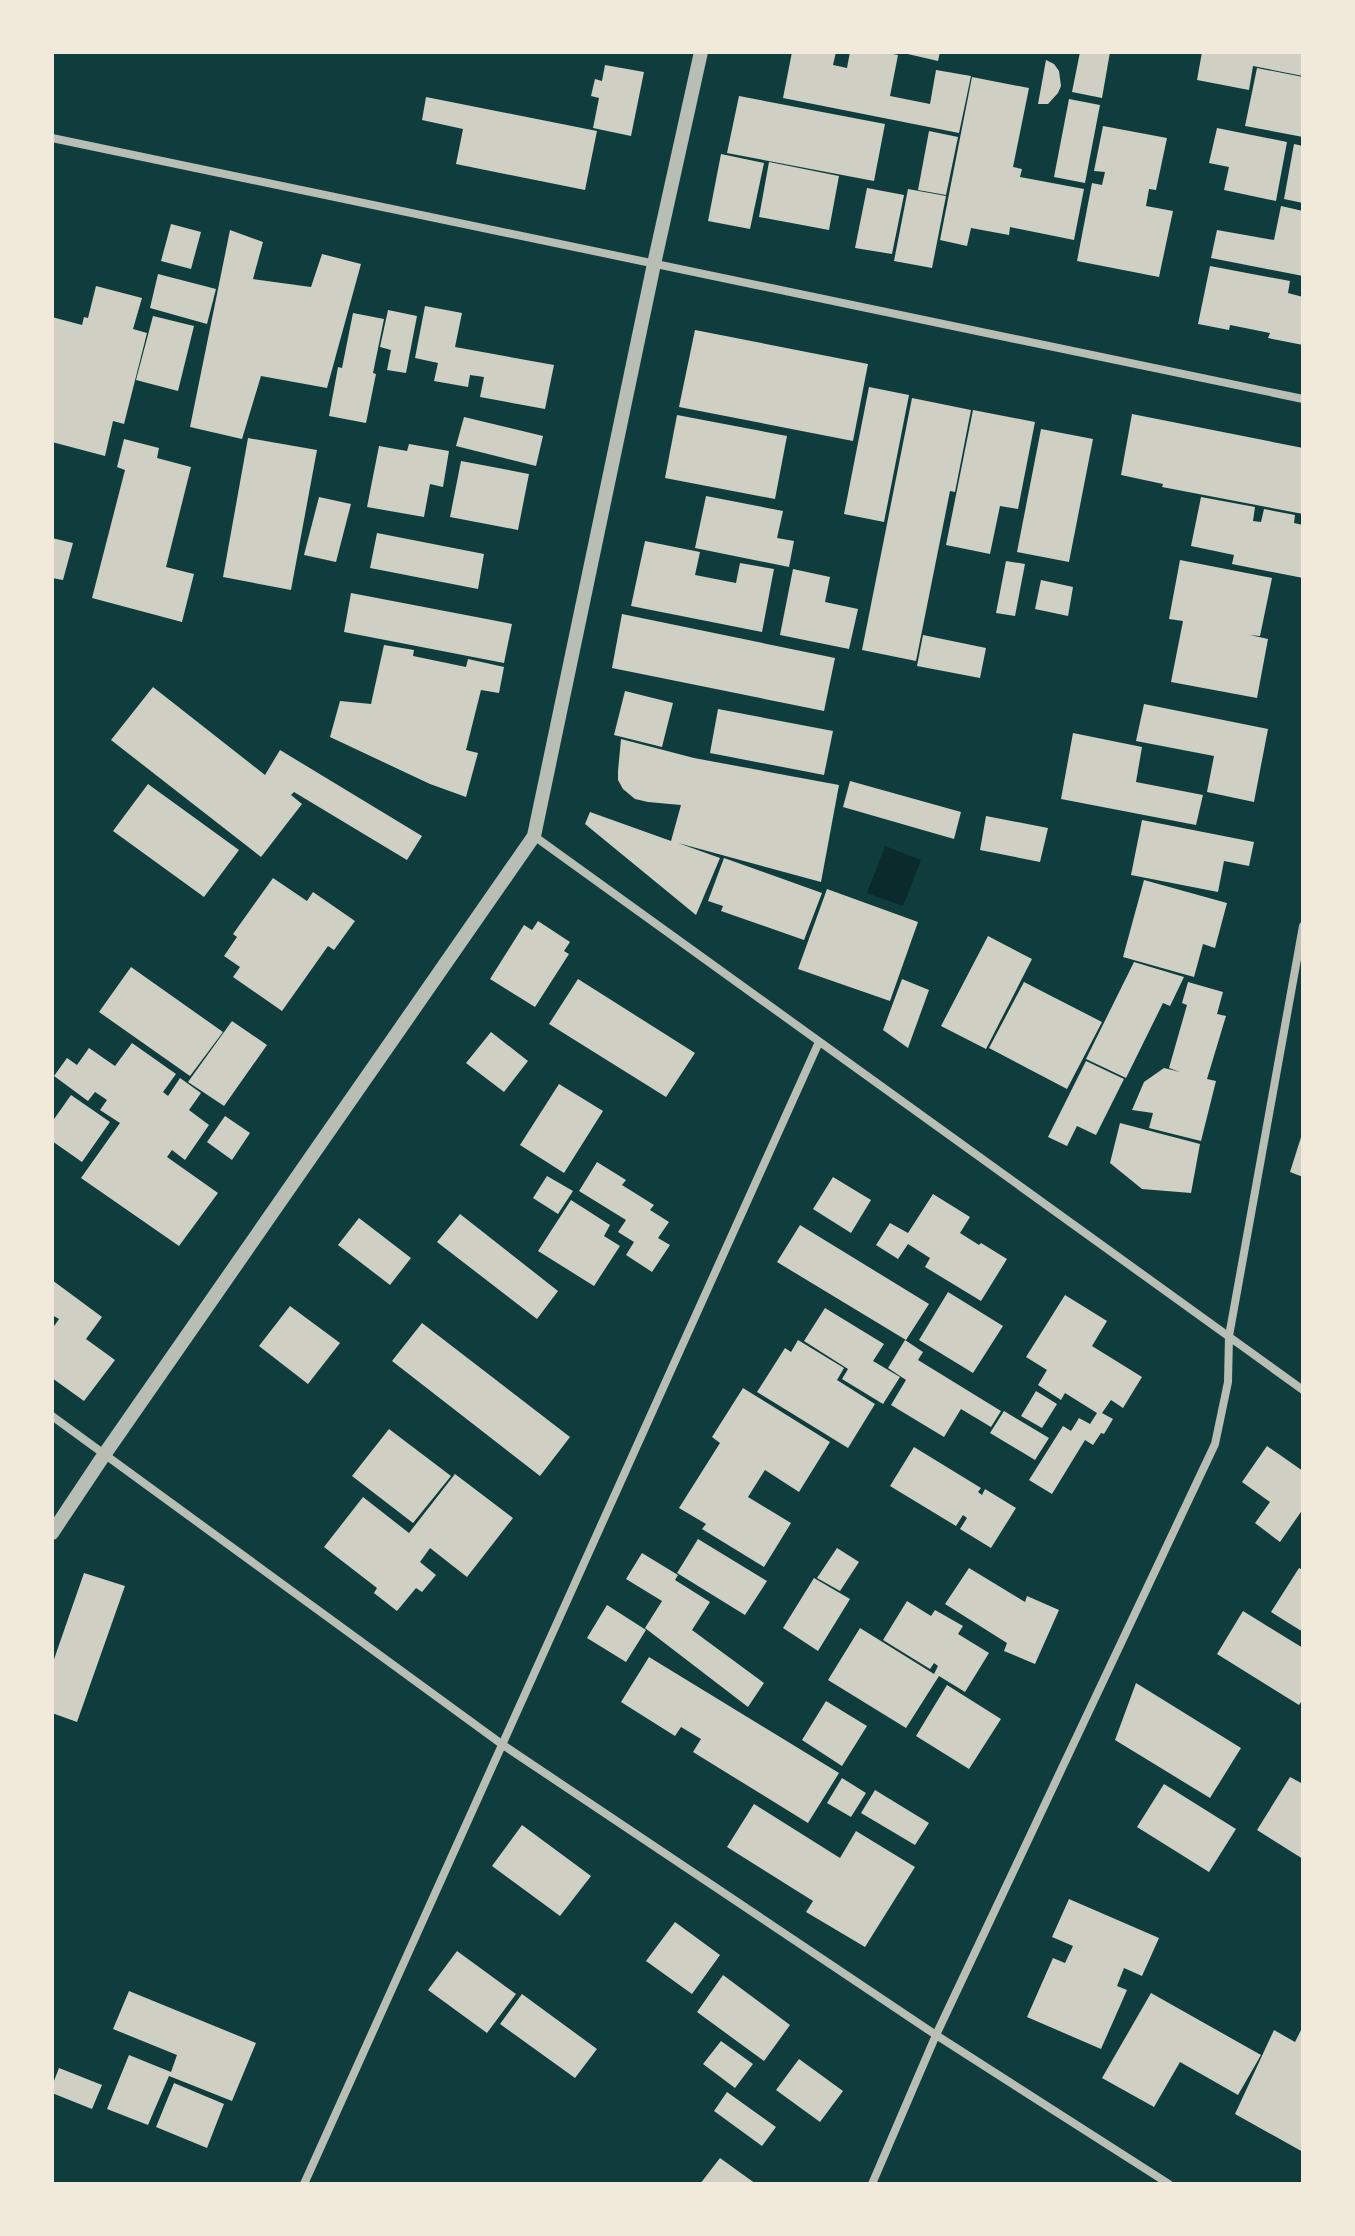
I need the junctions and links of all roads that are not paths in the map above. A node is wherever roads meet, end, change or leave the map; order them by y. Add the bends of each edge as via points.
1 (701, 52) edge
2 (52, 138) edge
3 (654, 264) junction
4 (1303, 399) edge
5 (534, 836) junction
6 (1303, 926) edge
7 (819, 1042) junction
8 (1229, 1336) junction
9 (1303, 1390) edge
10 (52, 1416) edge
11 (104, 1455) junction
12 (52, 1533) edge
13 (503, 1745) junction
14 (936, 2035) junction
15 (304, 2184) edge
16 (872, 2184) edge
17 (1169, 2184) edge

1 - 3 street
2 - 3 street
3 - 4 street
3 - 5 street
5 - 7 street
5 - 11 street
6 - 8 street
7 - 8 street
7 - 13 street
8 - 9 street
8 - 14 street via 1228,1382 1215,1444
10 - 11 street
11 - 12 street
11 - 13 street
13 - 14 street
13 - 15 street
14 - 16 street
14 - 17 street

